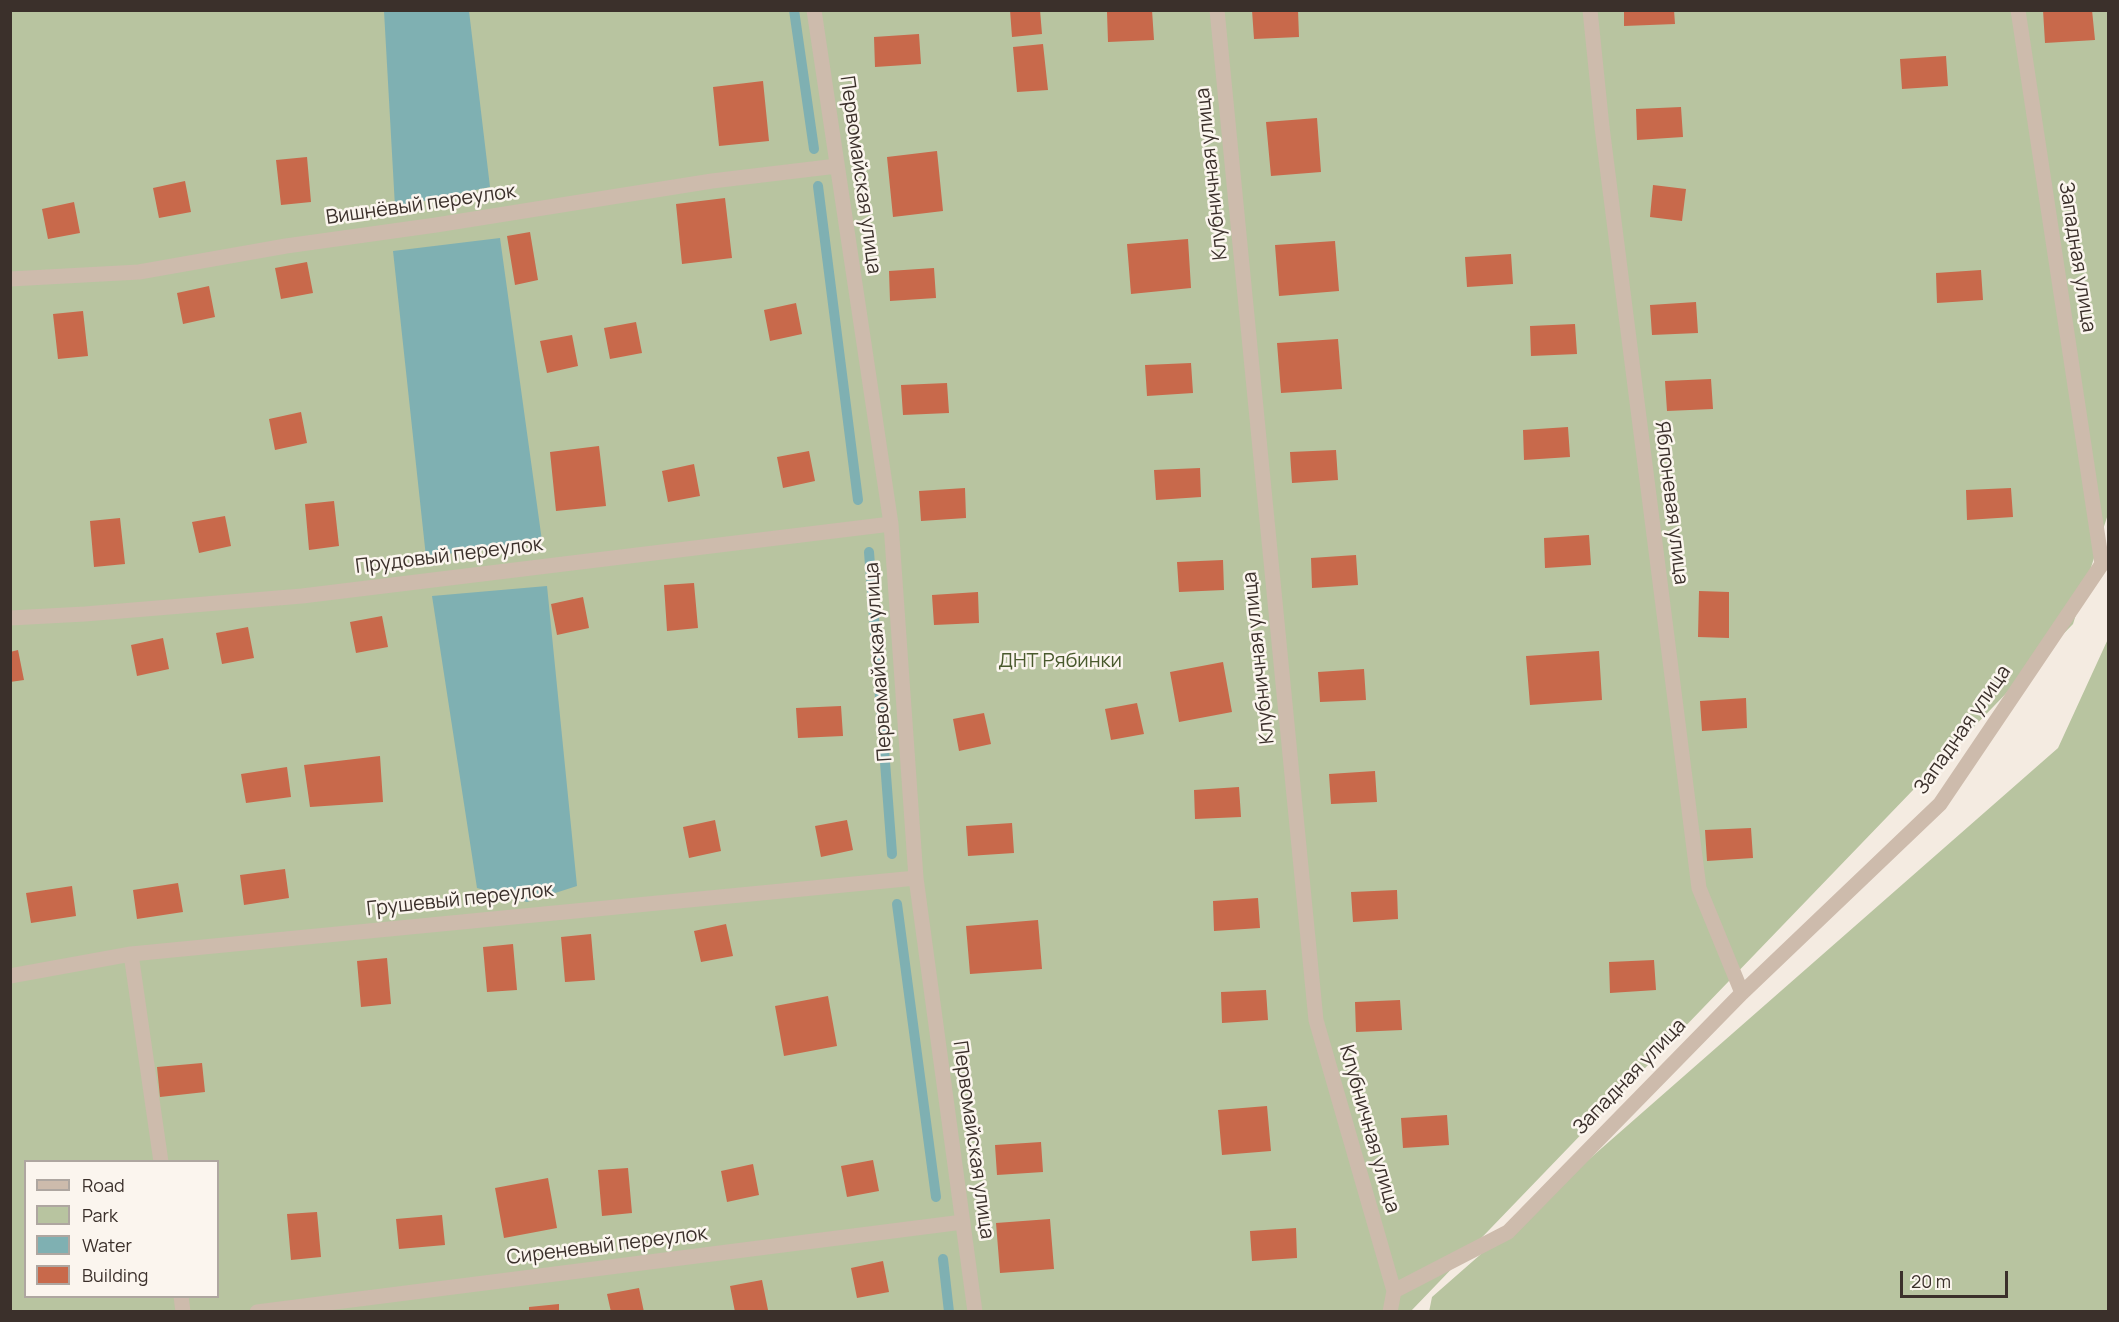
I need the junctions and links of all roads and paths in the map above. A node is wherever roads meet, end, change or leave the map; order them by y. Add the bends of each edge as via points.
1 (814, 10) edge
2 (1217, 10) edge
3 (1590, 10) edge
4 (2018, 10) edge
5 (837, 166) junction
6 (10, 279) edge
7 (891, 524) junction
8 (10, 618) edge
9 (916, 878) junction
10 (131, 954) junction
11 (10, 976) edge
12 (1742, 993) junction
13 (161, 1160) edge
14 (963, 1222) junction
15 (1394, 1291) junction
16 (257, 1311) edge
17 (975, 1311) edge
18 (1390, 1311) edge

1 - 5 street, Первомайская улица
2 - 15 street, Клубничная улица via 1316,1020
3 - 12 street, Яблоневая улица via 1699,888
4 - 12 street, Западная улица via 2102,564 1940,804
5 - 6 street, Вишнёвый переулок via 712,181 139,272
5 - 7 street, Первомайская улица
7 - 8 street, Прудовый переулок via 302,596
7 - 9 street, Первомайская улица
9 - 10 street, Грушевый переулок
9 - 14 street, Первомайская улица
10 - 11 street, Грушевый переулок
10 - 13 street
12 - 15 street, Западная улица via 1508,1232
14 - 16 street, Сиреневый переулок
14 - 17 street, Первомайская улица
15 - 18 street

